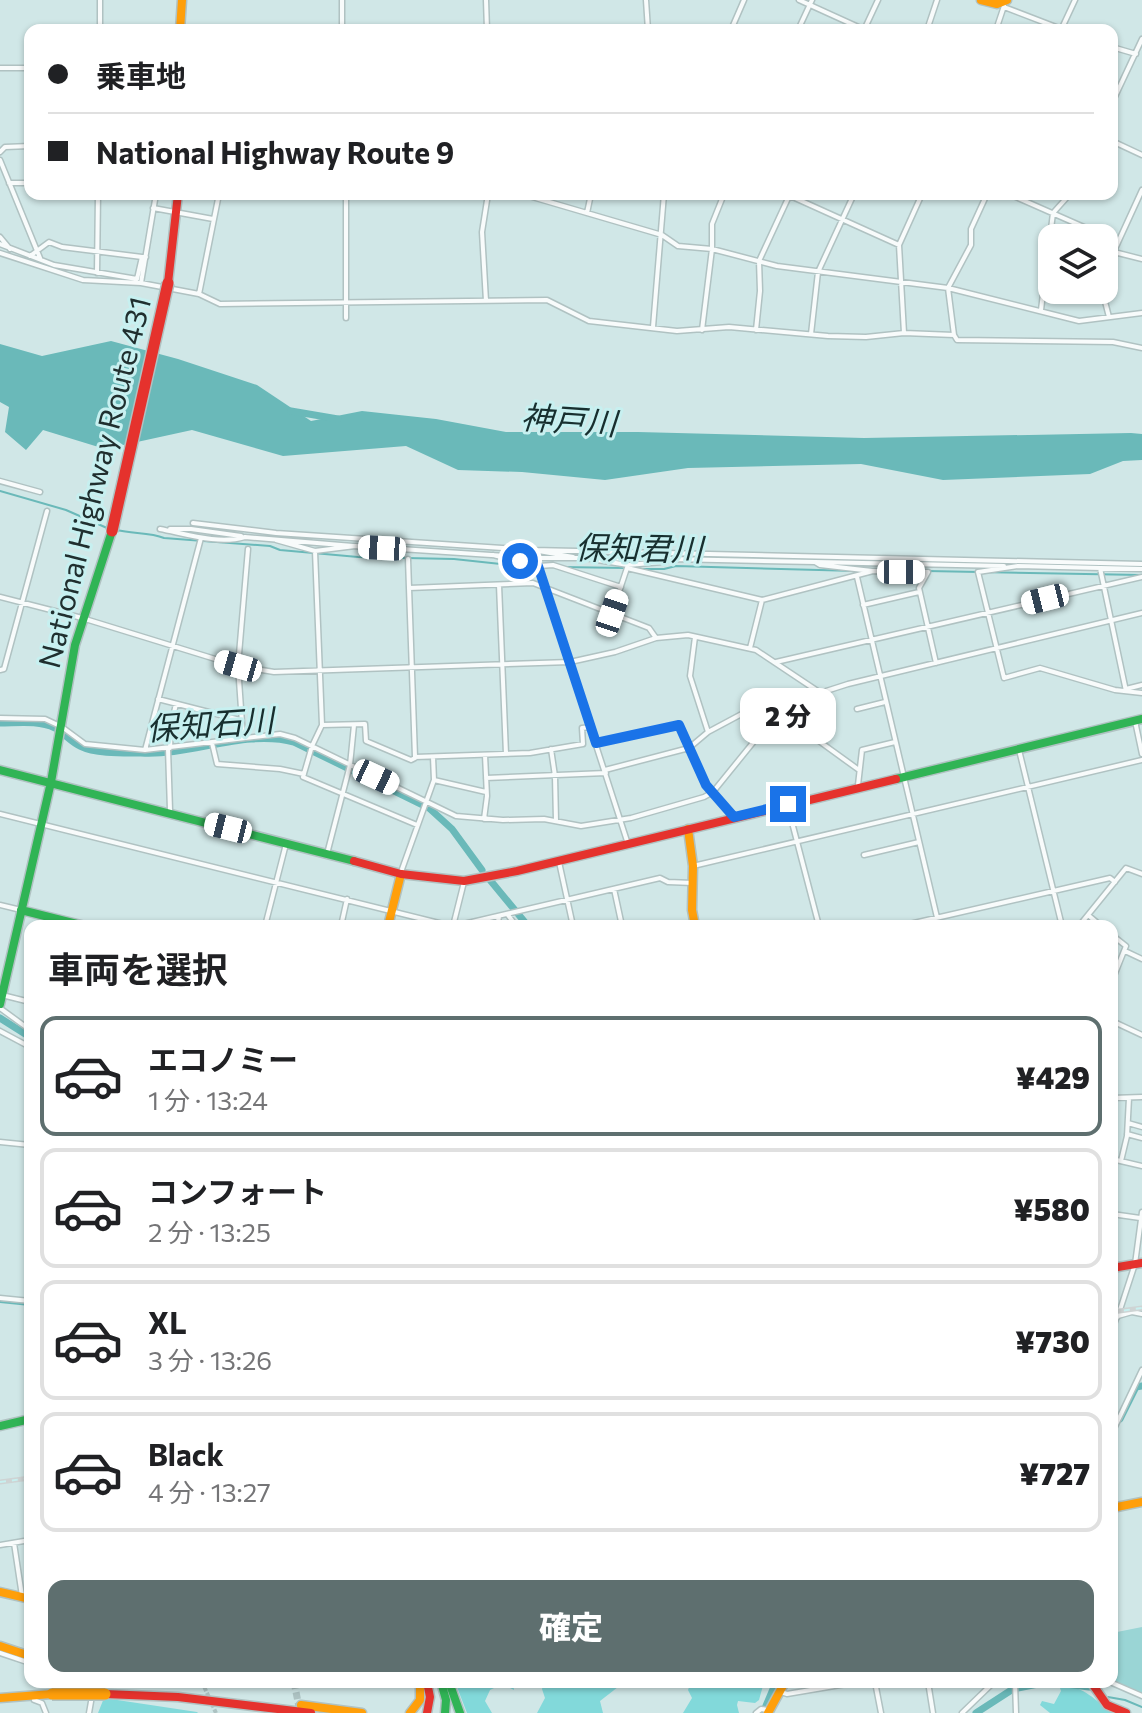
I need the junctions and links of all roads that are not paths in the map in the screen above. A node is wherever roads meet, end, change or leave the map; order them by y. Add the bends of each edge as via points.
1 (100, 0) edge
2 (182, 0) edge
3 (342, 0) edge
4 (486, 0) edge
5 (646, 0) edge
6 (744, 0) edge
7 (799, 0) edge
8 (878, 0) edge
9 (937, 0) edge
10 (981, 0) edge
11 (1066, 0) edge
12 (1074, 1) edge
13 (811, 2) edge
14 (1005, 3) edge
15 (100, 24) edge
16 (180, 24) edge
17 (342, 24) edge
18 (487, 24) edge
19 (648, 24) edge
20 (734, 24) edge
21 (801, 24) edge
22 (853, 24) edge
23 (868, 24) edge
24 (929, 24) edge
25 (998, 24) edge
26 (1049, 24) edge
27 (1064, 24) edge
28 (1142, 39) edge
29 (1118, 49) edge
30 (1136, 54) junction
31 (0, 68) edge
32 (24, 68) edge
33 (1118, 91) edge
34 (1118, 144) edge
35 (24, 146) edge
36 (0, 151) edge
37 (1142, 155) edge
38 (0, 160) edge
39 (9, 183) junction
40 (24, 183) edge
41 (1142, 190) edge
42 (98, 200) edge
43 (155, 200) edge
44 (177, 200) edge
45 (218, 200) edge
46 (346, 200) edge
47 (487, 200) edge
48 (543, 200) edge
49 (590, 200) edge
50 (664, 200) edge
51 (722, 200) edge
52 (786, 200) edge
53 (799, 200) edge
54 (851, 200) edge
55 (919, 200) edge
56 (984, 200) edge
57 (1023, 200) edge
58 (1065, 200) edge
59 (153, 208) junction
60 (176, 212) junction
61 (587, 213) junction
62 (1053, 213) junction
63 (213, 219) junction
64 (842, 219) junction
65 (1078, 224) edge
66 (662, 235) junction
67 (0, 237) edge
68 (1118, 242) edge
69 (0, 244) edge
70 (899, 245) junction
71 (10, 249) junction
72 (37, 249) junction
73 (712, 249) junction
74 (97, 250) junction
75 (0, 253) edge
76 (1118, 253) edge
77 (30, 256) junction
78 (144, 257) junction
79 (39, 259) junction
80 (1142, 259) edge
81 (759, 261) junction
82 (818, 272) junction
83 (97, 273) junction
84 (901, 281) junction
85 (141, 283) junction
86 (948, 288) junction
87 (199, 294) junction
88 (486, 301) junction
89 (346, 303) junction
90 (1106, 304) edge
91 (1041, 310) junction
92 (1142, 313) edge
93 (1109, 317) junction
94 (346, 318) dead end
95 (653, 327) junction
96 (702, 330) junction
97 (756, 330) junction
98 (904, 333) junction
99 (811, 334) junction
100 (954, 335) junction
101 (1142, 348) edge
102 (0, 481) edge
103 (40, 492) dead end
104 (47, 511) dead end
105 (193, 523) dead end
106 (245, 537) junction
107 (201, 538) junction
108 (276, 540) junction
109 (355, 546) junction
110 (248, 549) dead end
111 (533, 550) junction
112 (315, 551) junction
113 (489, 553) junction
114 (585, 558) junction
115 (408, 559) dead end
116 (671, 559) junction
117 (815, 562) junction
118 (538, 566) junction
119 (627, 566) junction
120 (1018, 566) junction
121 (1142, 566) edge
122 (1100, 568) junction
123 (873, 571) junction
124 (857, 577) junction
125 (1142, 577) edge
126 (499, 585) junction
127 (1103, 585) junction
128 (621, 587) junction
129 (409, 588) junction
130 (545, 588) junction
131 (920, 591) junction
132 (0, 597) edge
133 (762, 600) junction
134 (22, 603) junction
135 (863, 605) junction
136 (612, 613) junction
137 (1142, 613) edge
138 (988, 614) junction
139 (82, 618) junction
140 (1109, 620) junction
141 (928, 627) junction
142 (695, 636) junction
143 (656, 638) junction
144 (871, 639) junction
145 (172, 647) junction
146 (750, 648) junction
147 (997, 649) junction
148 (570, 662) junction
149 (776, 662) junction
150 (936, 663) junction
151 (502, 665) junction
152 (238, 666) junction
153 (412, 668) junction
154 (0, 670) edge
155 (320, 672) junction
156 (881, 676) junction
157 (1142, 685) edge
158 (1126, 690) junction
159 (819, 692) junction
160 (1142, 693) edge
161 (158, 699) junction
162 (886, 702) junction
163 (176, 704) junction
164 (781, 707) junction
165 (857, 709) dead end
166 (0, 718) edge
167 (240, 720) junction
168 (1138, 720) edge
169 (322, 725) junction
170 (354, 725) junction
171 (591, 727) junction
172 (62, 731) junction
173 (708, 732) junction
174 (243, 737) junction
175 (895, 742) junction
176 (212, 743) junction
177 (596, 743) junction
178 (312, 746) junction
179 (689, 748) junction
180 (169, 749) junction
181 (551, 749) junction
182 (1018, 749) junction
183 (145, 750) junction
184 (506, 754) junction
185 (485, 755) junction
186 (415, 757) junction
187 (433, 757) junction
188 (1142, 757) edge
189 (350, 765) junction
190 (0, 770) edge
191 (859, 770) junction
192 (606, 771) junction
193 (304, 774) junction
194 (555, 776) junction
195 (903, 777) junction
196 (486, 778) junction
197 (434, 780) junction
198 (51, 782) junction
199 (858, 787) junction
200 (1028, 788) junction
201 (487, 792) junction
202 (713, 792) junction
203 (343, 793) junction
204 (427, 800) junction
205 (788, 804) junction
206 (0, 814) edge
207 (170, 814) junction
208 (912, 815) junction
209 (734, 817) junction
210 (484, 819) junction
211 (621, 820) junction
212 (556, 821) junction
213 (41, 824) junction
214 (417, 825) junction
215 (688, 829) junction
216 (286, 842) junction
217 (798, 842) junction
218 (919, 842) junction
219 (628, 843) junction
220 (328, 853) junction
221 (864, 855) dead end
222 (558, 859) junction
223 (693, 866) junction
224 (401, 874) junction
225 (1142, 874) edge
226 (464, 881) junction
227 (1115, 882) junction
228 (277, 883) junction
229 (693, 883) junction
230 (614, 889) junction
231 (1054, 892) junction
232 (347, 899) junction
233 (567, 901) junction
234 (0, 905) edge
235 (21, 910) junction
236 (392, 910) junction
237 (509, 914) junction
238 (1088, 915) junction
239 (937, 916) junction
240 (499, 917) junction
241 (61, 920) edge
242 (267, 920) edge
243 (342, 920) edge
244 (390, 920) edge
245 (430, 920) edge
246 (454, 920) edge
247 (486, 920) edge
248 (498, 920) edge
249 (512, 920) edge
250 (572, 920) edge
251 (621, 920) edge
252 (694, 920) edge
253 (818, 920) edge
254 (923, 920) edge
255 (938, 920) edge
256 (1061, 920) edge
257 (1084, 920) edge
258 (1094, 920) edge
259 (1118, 940) edge
260 (1125, 951) junction
261 (1142, 959) edge
262 (1118, 967) edge
263 (1, 1002) edge
264 (24, 1002) edge
265 (24, 1024) edge
266 (1118, 1024) edge
267 (0, 1031) edge
268 (1142, 1035) edge
269 (24, 1044) edge
270 (1142, 1097) edge
271 (1118, 1098) edge
272 (1129, 1098) junction
273 (1128, 1123) junction
274 (1142, 1127) edge
275 (1127, 1134) junction
276 (1142, 1138) edge
277 (0, 1142) edge
278 (24, 1144) edge
279 (1118, 1160) edge
280 (1121, 1161) junction
281 (1142, 1166) edge
282 (1118, 1214) edge
283 (1141, 1215) edge
284 (1139, 1264) edge
285 (1118, 1267) edge
286 (0, 1298) edge
287 (24, 1300) edge
288 (1118, 1311) edge
289 (1142, 1314) edge
290 (1118, 1317) edge
291 (1142, 1370) edge
292 (1118, 1417) edge
293 (24, 1420) edge
294 (0, 1426) edge
295 (1142, 1502) edge
296 (1118, 1507) edge
297 (24, 1541) edge
298 (14, 1543) junction
299 (0, 1545) edge
300 (24, 1589) edge
301 (0, 1592) edge
302 (24, 1598) edge
303 (0, 1646) edge
304 (0, 1653) edge
305 (24, 1654) edge
306 (24, 1661) edge
307 (1118, 1686) edge
308 (103, 1688) edge
309 (420, 1688) edge
310 (428, 1688) edge
311 (443, 1688) edge
312 (451, 1688) edge
313 (782, 1688) edge
314 (784, 1688) edge
315 (822, 1688) edge
316 (876, 1688) edge
317 (929, 1688) edge
318 (989, 1688) edge
319 (1015, 1688) edge
320 (1096, 1688) edge
321 (1142, 1696) edge
322 (0, 1701) edge
323 (229, 1702) junction
324 (247, 1704) junction
325 (769, 1712) edge
326 (46, 1713) edge
327 (89, 1713) edge
328 (284, 1713) edge
329 (311, 1713) edge
330 (362, 1713) edge
331 (410, 1713) edge
332 (427, 1713) edge
333 (445, 1713) edge
334 (460, 1713) edge
335 (756, 1713) edge
336 (881, 1713) edge
337 (933, 1713) edge
338 (962, 1713) edge
339 (1016, 1713) edge
340 (1126, 1713) edge

1 - 15 street
2 - 16 main road
3 - 17 street
4 - 18 street
5 - 19 street
6 - 20 street
7 - 13 street
8 - 23 street
9 - 24 street
10 - 14 main road
11 - 12 street
12 - 27 street
13 - 21 street
13 - 22 street
14 - 25 street
14 - 26 street
28 - 30 street
29 - 30 street
30 - 33 street
31 - 32 street
34 - 37 street
35 - 36 street
38 - 39 street
39 - 40 street
39 - 72 street
41 - 68 street
42 - 74 street
43 - 59 street
44 - 60 main road, National Highway Route 431
45 - 63 street
46 - 89 street
47 - 88 street via 482,232
48 - 61 street
49 - 61 street
50 - 66 street
51 - 73 street via 712,224
52 - 81 street
53 - 64 street
54 - 64 street
55 - 70 street
56 - 86 street via 971,229 971,245
57 - 62 street
58 - 62 street
59 - 60 street
59 - 78 street
60 - 63 street
60 - 139 main road, National Highway Route 431, bridge via 168,283 112,531
61 - 66 street
62 - 65 street
62 - 91 street
63 - 87 street
64 - 70 street
64 - 82 street
66 - 73 street via 678,246
66 - 95 street
67 - 71 street
69 - 71 street
70 - 84 street
71 - 77 street
72 - 74 street via 49,242
72 - 77 street
72 - 79 street
73 - 81 street
73 - 96 street
74 - 78 street
74 - 83 street
75 - 85 street via 83,280
76 - 80 street
77 - 79 street
78 - 83 street via 137,279
78 - 85 street
79 - 83 street
81 - 82 street
81 - 97 street
82 - 84 street
82 - 99 street
84 - 86 street
84 - 98 street
85 - 87 street
86 - 91 street
86 - 100 street
87 - 89 street via 226,304
88 - 89 street
88 - 95 street via 547,300 589,321
89 - 94 street
90 - 93 street
91 - 93 street via 1079,321
92 - 93 street
95 - 96 street
96 - 97 street
97 - 99 street
98 - 99 street
98 - 100 street
100 - 101 street via 957,340 1113,342
102 - 103 street
104 - 134 street
105 - 111 street
106 - 107 street
106 - 107 street via 160,529
106 - 108 street
107 - 145 street
108 - 109 street
108 - 112 street
109 - 112 street
109 - 113 street
110 - 152 street
111 - 114 street
111 - 121 street
112 - 155 street
113 - 114 street
113 - 118 street
114 - 116 street
114 - 119 street
115 - 129 street
116 - 117 street
116 - 119 street
117 - 120 street
117 - 123 street
118 - 128 street via 553,565
118 - 130 street
119 - 128 street
119 - 133 street
120 - 122 street
120 - 138 street via 978,572
121 - 122 street
122 - 127 street
123 - 124 street
123 - 131 street via 928,572
124 - 133 street
124 - 135 street
125 - 127 street
126 - 129 street
126 - 130 street via 533,583
126 - 151 street
127 - 138 street
127 - 140 street
128 - 136 street
129 - 153 street
130 - 136 street
130 - 148 street
131 - 135 street
131 - 141 street
132 - 134 street
133 - 146 street
134 - 139 street
134 - 154 street
135 - 144 street
136 - 143 street via 649,628
137 - 140 street
138 - 141 street
138 - 147 street
139 - 145 street
139 - 172 main road, National Highway Route 431
140 - 147 street
140 - 158 street
141 - 144 street
141 - 150 street
142 - 143 street
142 - 146 street
142 - 173 street via 690,676
143 - 148 street
144 - 149 street
144 - 156 street
145 - 152 street
145 - 161 street
146 - 149 street
147 - 150 street
147 - 158 street via 1004,678 1040,668
148 - 151 street
148 - 171 street
149 - 159 street
150 - 156 street
151 - 153 street
151 - 184 street
152 - 155 street
152 - 167 street
153 - 155 street
153 - 186 street
155 - 169 street
156 - 159 street
156 - 162 street
157 - 158 street
158 - 160 street
159 - 164 street
161 - 163 street
161 - 183 street
162 - 165 street
162 - 175 street
163 - 167 street
163 - 180 street
164 - 173 street via 751,709
164 - 191 street
164 - 202 street
166 - 172 street via 35,717
167 - 174 street
168 - 182 main road
168 - 188 street
169 - 170 street
169 - 178 street
170 - 186 street via 365,724 366,741 411,760
170 - 189 street
171 - 177 street
171 - 181 street via 582,728 583,744
172 - 183 street via 85,744
172 - 198 main road, National Highway Route 431
173 - 179 street
174 - 176 street
174 - 178 street via 280,734
175 - 191 street via 862,750
175 - 195 street
176 - 180 street
176 - 193 street via 217,764
177 - 179 street via 679,725
177 - 192 street
178 - 189 street
178 - 193 street
179 - 192 street
179 - 202 street
180 - 183 street
180 - 207 street
181 - 184 street
181 - 194 street
182 - 195 main road
182 - 200 street
184 - 185 street
185 - 187 street
185 - 196 street
186 - 187 street
187 - 197 street
188 - 200 street
189 - 203 street
189 - 204 street
190 - 198 main road
191 - 199 street
192 - 194 street
192 - 211 street
193 - 203 street
194 - 196 street
194 - 212 street
195 - 199 main road
195 - 208 street
196 - 201 street
197 - 201 street
197 - 204 street
198 - 207 main road
198 - 213 main road, National Highway Route 431
199 - 205 main road
200 - 208 street
200 - 231 street
201 - 210 street
202 - 209 street
202 - 211 street
203 - 214 street
203 - 220 street
204 - 210 street via 456,816
204 - 214 street
205 - 209 main road
205 - 217 street
206 - 213 street
207 - 216 main road
208 - 217 street
208 - 218 street
209 - 215 main road
210 - 212 street
211 - 212 street via 581,826
211 - 219 street
213 - 228 street
213 - 235 main road, National Highway Route 431
214 - 224 street
215 - 219 main road
215 - 223 main road
216 - 220 main road
216 - 228 street
217 - 223 street
217 - 253 street
218 - 221 street
218 - 239 street
219 - 222 main road
220 - 224 main road
222 - 226 main road
222 - 233 street
223 - 229 main road
224 - 226 main road
224 - 236 main road
225 - 227 street via 1126,868
226 - 246 street
227 - 231 street via 1110,878
227 - 238 street
228 - 232 street
228 - 242 street
229 - 230 street via 660,878
229 - 252 main road
230 - 233 street
230 - 251 street
231 - 239 street
231 - 256 street
232 - 236 street
232 - 243 street
233 - 237 street
233 - 250 street
234 - 235 street
235 - 241 main road
235 - 263 main road, National Highway Route 431
236 - 244 main road
236 - 245 street
237 - 240 street
237 - 249 street
238 - 257 street
238 - 258 street
239 - 254 street
239 - 255 street
240 - 247 street
240 - 248 street
259 - 260 street
260 - 261 street
260 - 262 street
263 - 264 street
263 - 265 street
266 - 268 street
267 - 269 street
270 - 272 street
271 - 272 street
272 - 273 street
273 - 274 street
273 - 275 street
275 - 276 street
275 - 280 street
277 - 278 street
279 - 280 street
280 - 281 street
282 - 283 street
283 - 284 street
284 - 285 main road
284 - 288 street
286 - 287 street
289 - 290 street
291 - 292 street
293 - 294 main road
295 - 296 main road
297 - 298 street
298 - 299 street
298 - 300 street
301 - 302 main road
303 - 305 main road
304 - 306 street
307 - 321 street
308 - 322 main road, bridge
308 - 323 main road
308 - 327 street via 92,1696
309 - 331 main road via 420,1700
310 - 332 main road
311 - 333 main road
312 - 334 main road
313 - 325 main road
314 - 315 street via 787,1694
316 - 336 street
317 - 337 street
318 - 338 street
319 - 339 street
320 - 340 main road via 1107,1705
322 - 326 street via 38,1701
323 - 324 main road
323 - 330 main road
324 - 328 main road
324 - 329 main road
325 - 335 street

